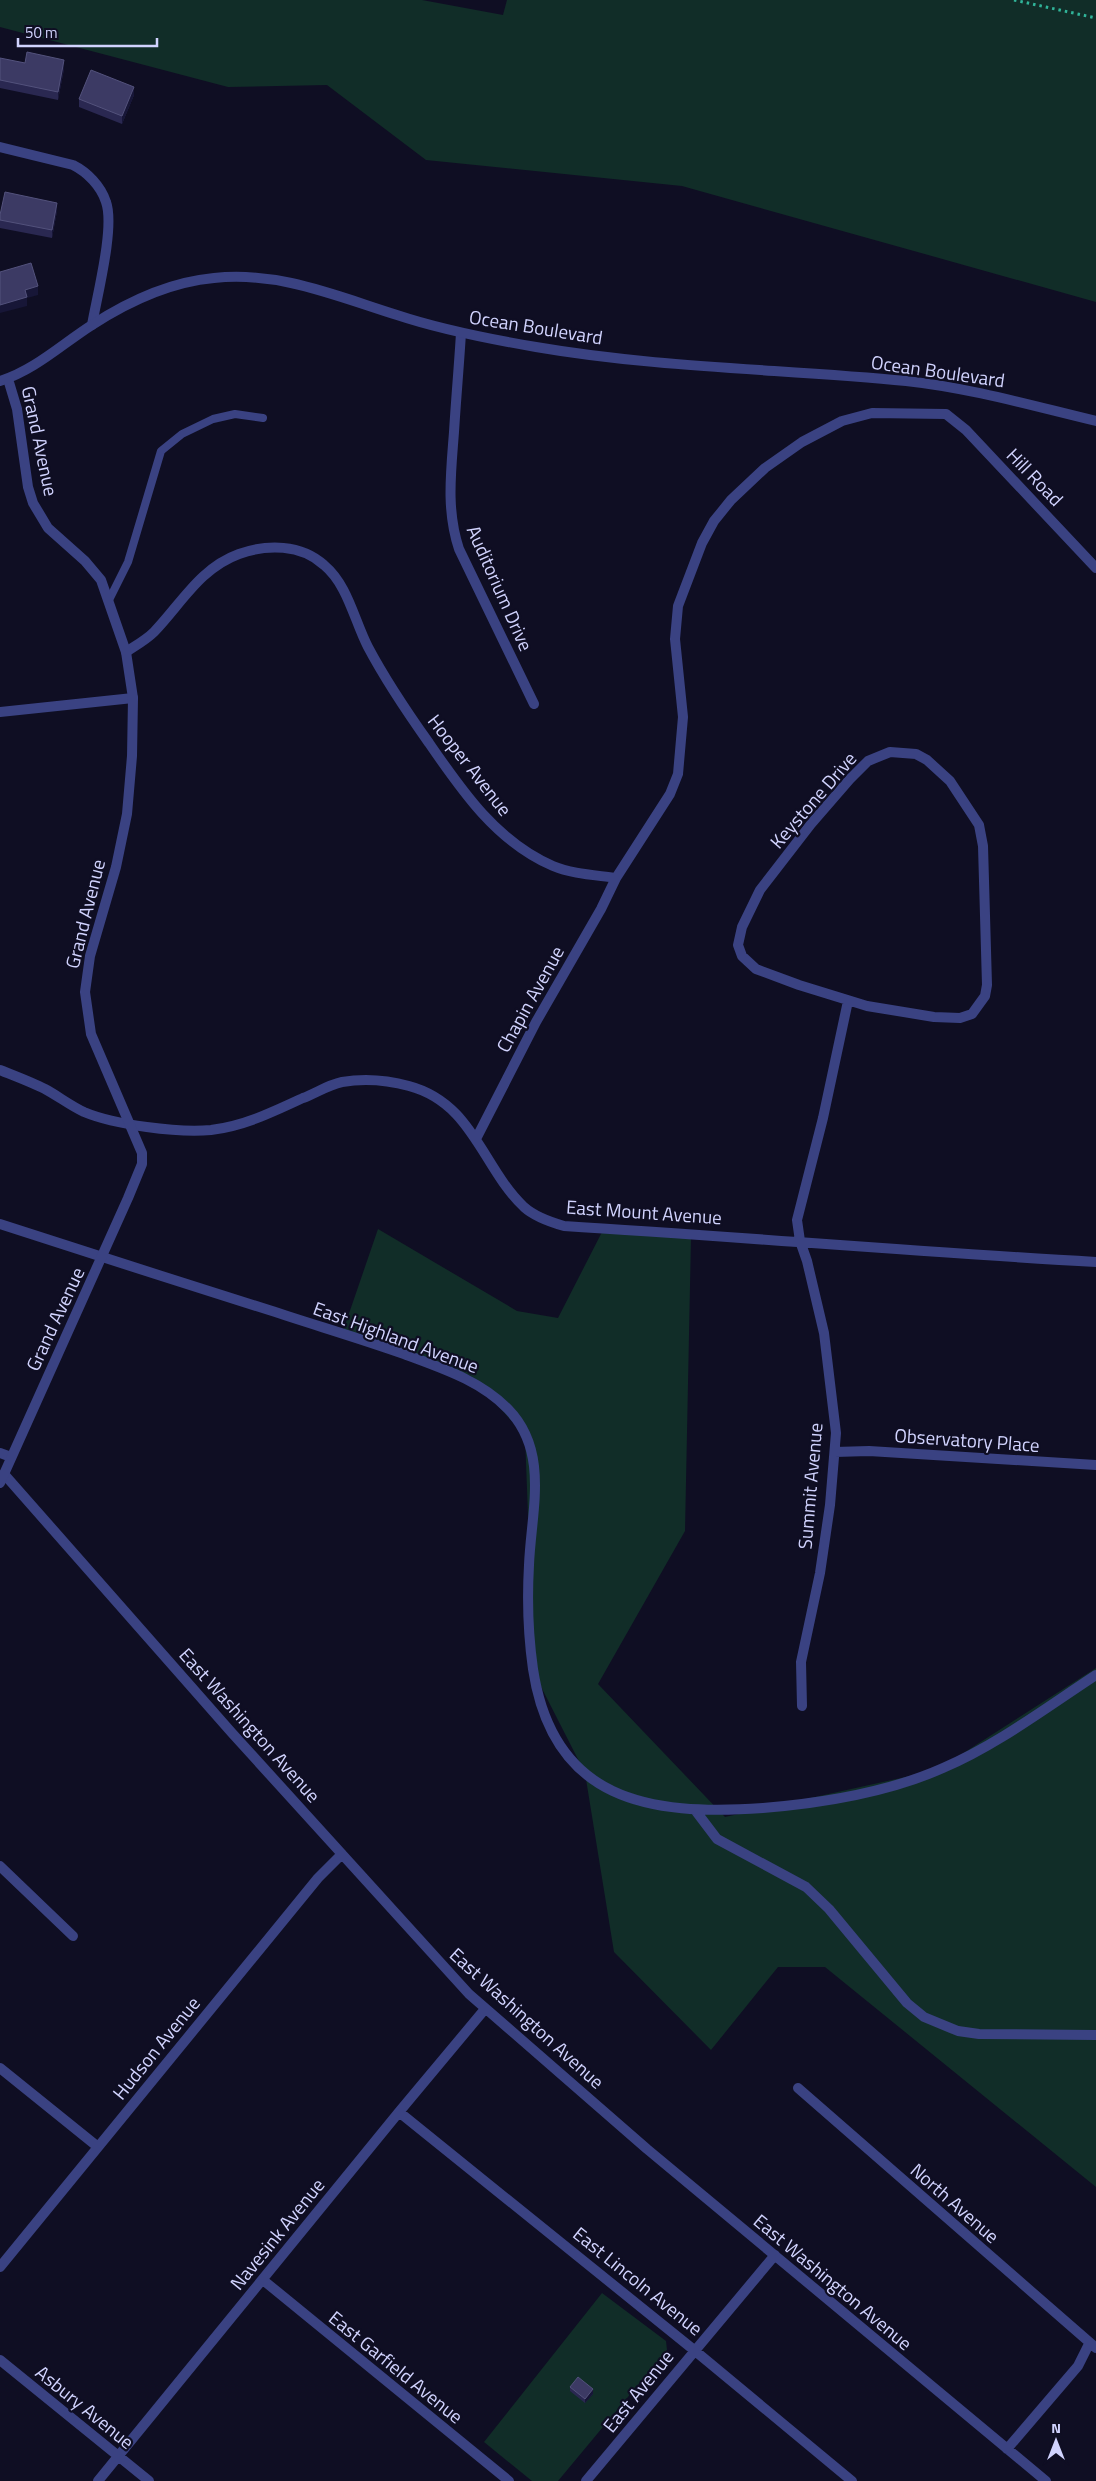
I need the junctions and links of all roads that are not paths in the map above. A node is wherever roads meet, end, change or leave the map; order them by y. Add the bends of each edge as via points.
1 (0, 147) edge
2 (92, 325) junction
3 (461, 333) junction
4 (4, 380) edge
5 (262, 418) dead end
6 (1096, 420) edge
7 (1096, 568) edge
8 (109, 600) junction
9 (126, 652) junction
10 (133, 698) junction
11 (534, 704) dead end
12 (0, 712) edge
13 (616, 878) junction
14 (848, 1001) junction
15 (0, 1070) edge
16 (476, 1137) junction
17 (0, 1224) edge
18 (800, 1242) junction
19 (102, 1257) junction
20 (1096, 1262) edge
21 (835, 1452) junction
22 (0, 1453) edge
23 (11, 1457) junction
24 (1096, 1465) edge
25 (2, 1479) edge
26 (1096, 1675) edge
27 (802, 1706) dead end
28 (695, 1810) junction
29 (342, 1854) junction
30 (0, 1866) edge
31 (73, 1936) dead end
32 (486, 2009) junction
33 (1096, 2035) edge
34 (0, 2068) edge
35 (798, 2088) dead end
36 (399, 2112) junction
37 (98, 2148) junction
38 (775, 2255) junction
39 (0, 2267) edge
40 (263, 2280) junction
41 (1093, 2346) edge
42 (694, 2350) junction
43 (0, 2360) edge
44 (1007, 2449) junction
45 (118, 2456) junction
46 (98, 2481) edge
47 (148, 2481) edge
48 (509, 2481) edge
49 (586, 2481) edge
50 (852, 2481) edge
51 (1046, 2481) edge

1 - 2 street via 84,170 106,202 108,229
2 - 3 street, Ocean Boulevard via 158,291 183,283 240,276 266,277 316,288 394,315
2 - 4 street, Ocean Boulevard via 29,369
3 - 6 street, Ocean Boulevard via 588,355 958,388
3 - 11 street, Auditorium Drive via 450,480 453,532
4 - 8 street, Grand Avenue via 17,409 28,487 34,503 48,528 101,580
5 - 8 lane via 235,414 213,419 182,434 161,451 128,562
7 - 13 street, Hill Road via 966,430 946,414 872,413 842,421 802,442 765,468 731,500 702,543 678,606 675,639 683,718 678,774 670,794
8 - 9 street, Grand Avenue
9 - 10 street, Grand Avenue
9 - 13 street, Hooper Avenue via 152,634 195,583 220,563 238,554 260,549 283,547 309,554 324,564 342,586 367,646 393,693 450,774 498,829 527,852 554,866
10 - 12 street
10 - 19 street, Grand Avenue via 126,814 116,868 90,956 85,999 91,1034 142,1153 142,1164
13 - 16 street, Chapin Avenue
14 - 14 street, Keystone Drive via 934,1017 960,1018 972,1014 985,996 988,970 983,846 979,825 950,781 916,754 890,752 868,761 805,831 760,890 742,927 738,945 746,962 756,969
14 - 18 street via 823,1118 798,1212
15 - 16 street, East Mount Avenue via 44,1088 85,1112 160,1130 210,1130 235,1126 257,1120 329,1086 367,1079 426,1092 452,1110
16 - 18 street, East Mount Avenue via 524,1206 552,1223
17 - 19 street, East Highland Avenue
18 - 20 street, East Mount Avenue
18 - 21 street, Summit Avenue via 824,1333 836,1433
19 - 23 street, Grand Avenue
19 - 28 street, East Highland Avenue via 448,1370 499,1400 524,1430 533,1454 536,1490 528,1614 540,1702 551,1731 573,1763 601,1786 641,1803
21 - 24 street, Observatory Place via 869,1451
21 - 27 street, Summit Avenue via 820,1573 801,1662
22 - 23 street
23 - 25 street, Grand Avenue
25 - 29 street, East Washington Avenue
26 - 28 street, East Highland Avenue via 989,1744 911,1781 804,1805
28 - 33 street via 717,1839 806,1887 829,1909 907,2003 924,2017 958,2031 979,2034
29 - 32 street, East Washington Avenue
29 - 37 street, Hudson Avenue via 312,1886
30 - 31 street
32 - 36 street, Navesink Avenue
32 - 38 street, East Washington Avenue
34 - 37 street
35 - 41 street, North Avenue
36 - 40 street, Navesink Avenue
36 - 42 street, East Lincoln Avenue
37 - 39 street, Hudson Avenue
38 - 42 street, East Avenue
38 - 44 street, East Washington Avenue
40 - 45 street, Navesink Avenue
40 - 48 street, East Garfield Avenue
41 - 44 street, North Avenue
42 - 49 street, East Avenue
42 - 50 street, East Lincoln Avenue
43 - 45 street, Asbury Avenue
44 - 51 street, East Washington Avenue
45 - 46 street, Navesink Avenue
45 - 47 street, Asbury Avenue

